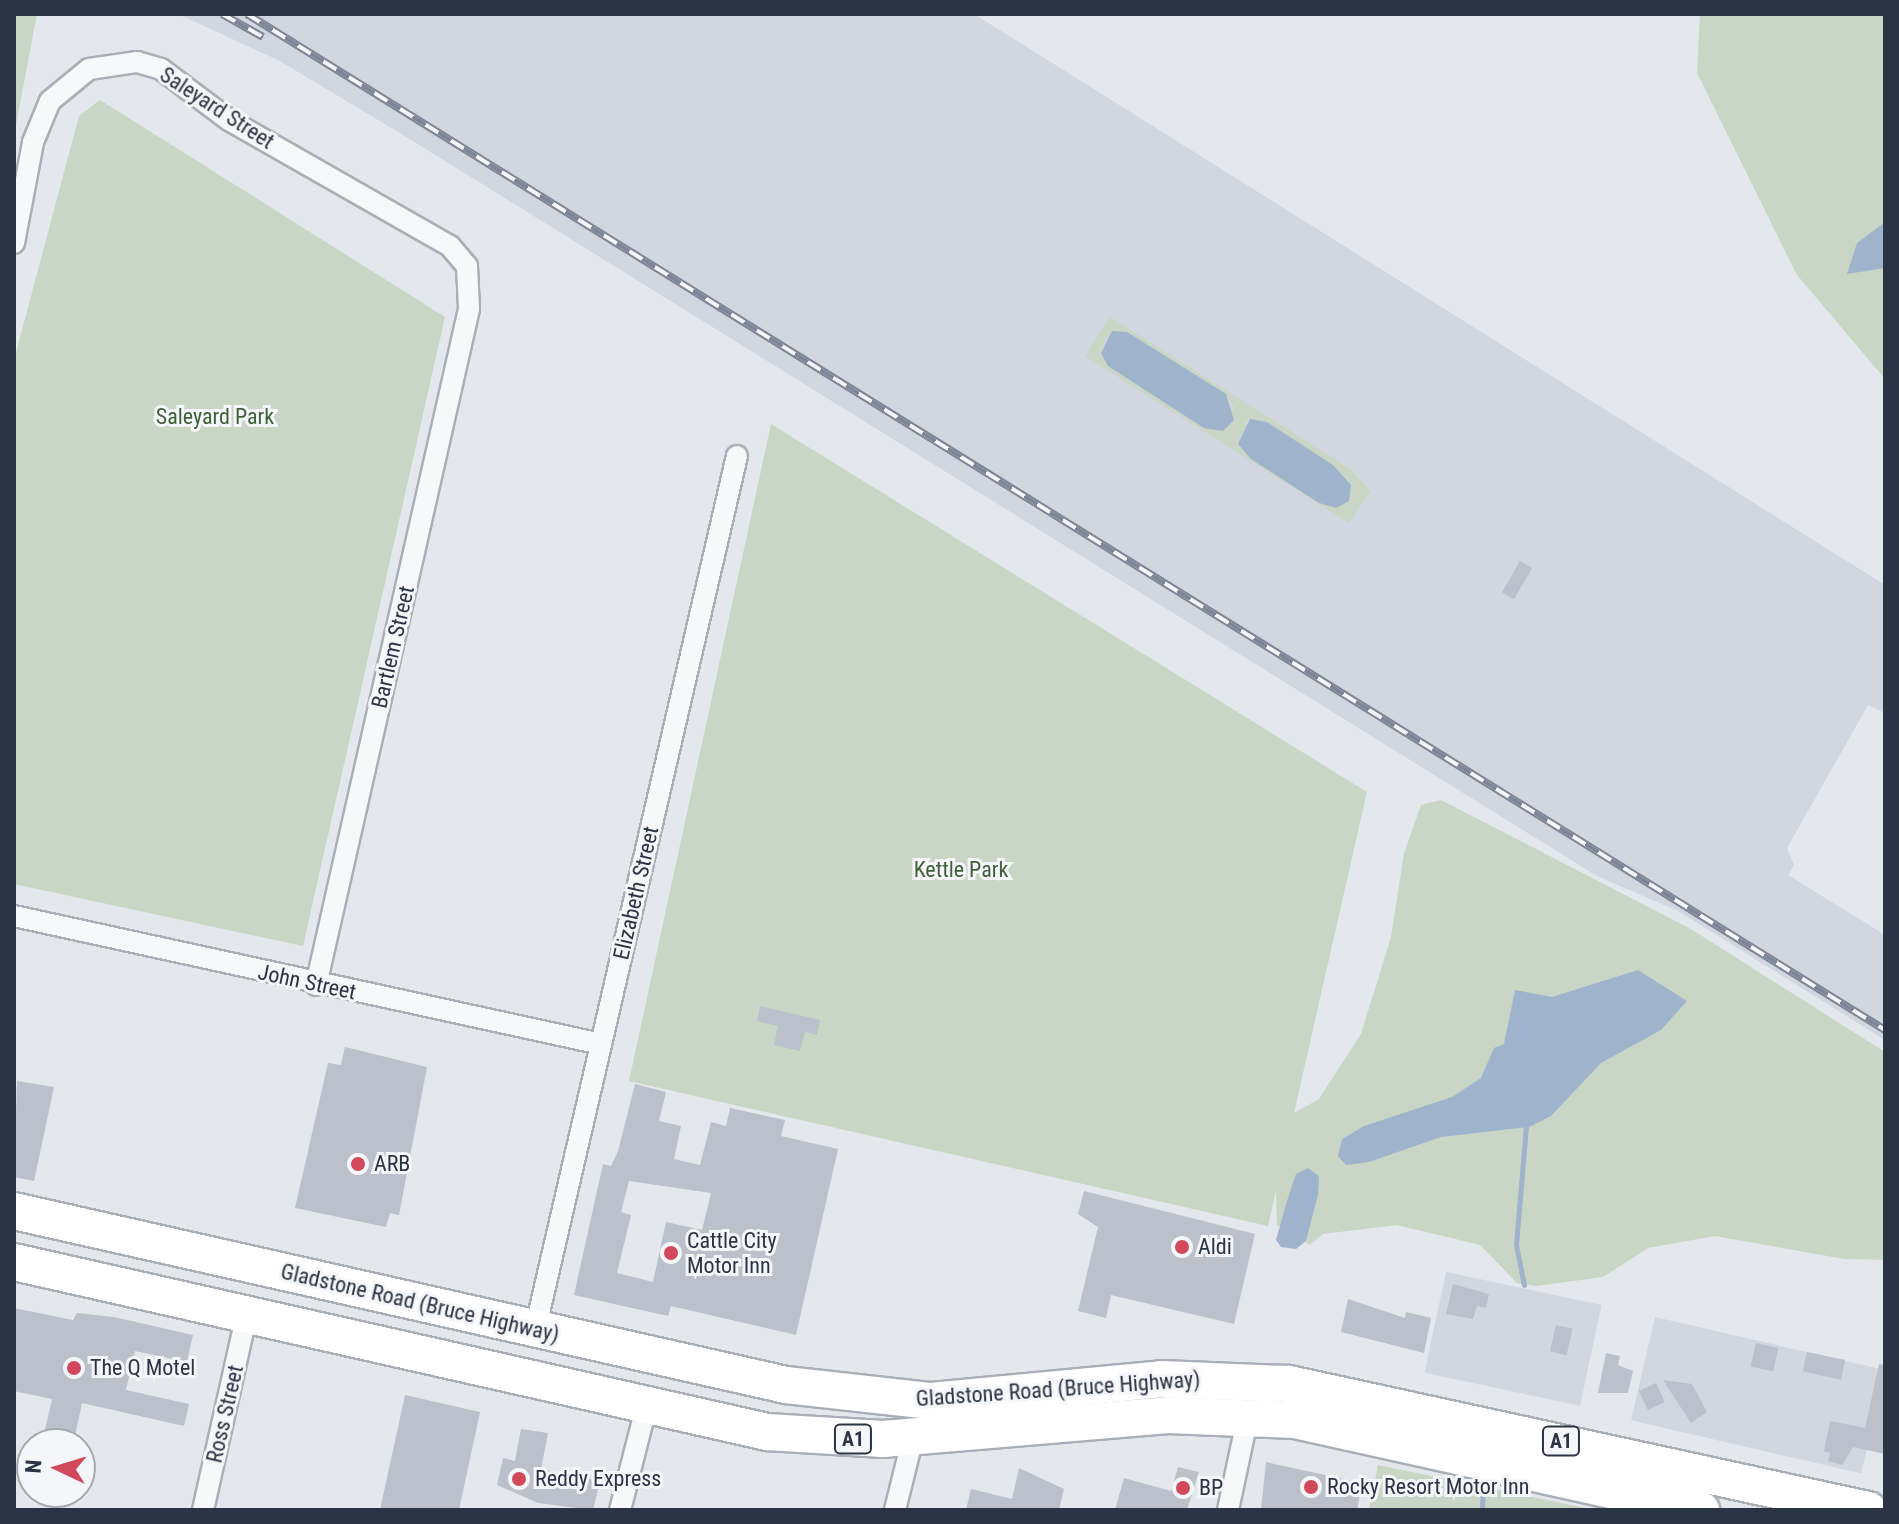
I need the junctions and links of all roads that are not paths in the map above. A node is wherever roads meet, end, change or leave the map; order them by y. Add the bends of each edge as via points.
1 (14, 243) edge
2 (469, 309) joint
3 (737, 456) dead end
4 (14, 916) edge
5 (316, 985) junction
6 (601, 1044) junction
7 (15, 1217) edge
8 (14, 1262) edge
9 (246, 1318) junction
10 (535, 1330) junction
11 (658, 1358) junction
12 (1254, 1380) junction
13 (646, 1408) junction
14 (1248, 1416) junction
15 (913, 1437) junction
16 (1885, 1506) edge
17 (1855, 1507) edge
18 (203, 1510) edge
19 (620, 1510) edge
20 (895, 1510) edge
21 (1228, 1510) edge
22 (1701, 1510) edge

1 - 2 street, Saleyard Street via 33,142 50,101 89,69 148,64 229,120 450,246 467,266
2 - 5 street, Bartlem Street
3 - 6 street, Elizabeth Street
4 - 5 street, John Street
5 - 6 street, John Street
6 - 10 street, Elizabeth Street
7 - 10 highway, Gladstone Road (Bruce Highway) / A1
8 - 9 highway, Gladstone Road (Bruce Highway) / A1
9 - 13 highway, Gladstone Road (Bruce Highway) / A1
9 - 18 street, Ross Street
10 - 11 highway, Gladstone Road (Bruce Highway) / A1
11 - 12 highway, Gladstone Road (Bruce Highway) / A1 via 758,1380 913,1400 1162,1379
11 - 13 highway
12 - 14 highway
12 - 17 highway, Gladstone Road (Bruce Highway) / A1 via 1417,1409
13 - 15 highway, Gladstone Road (Bruce Highway) / A1 via 779,1434
13 - 19 street
14 - 15 highway, Gladstone Road (Bruce Highway) / A1 via 1122,1417
14 - 21 street
14 - 22 highway, Gladstone Road (Bruce Highway) / A1 via 1343,1428
15 - 20 street
16 - 17 highway, Gladstone Road (Bruce Highway)

